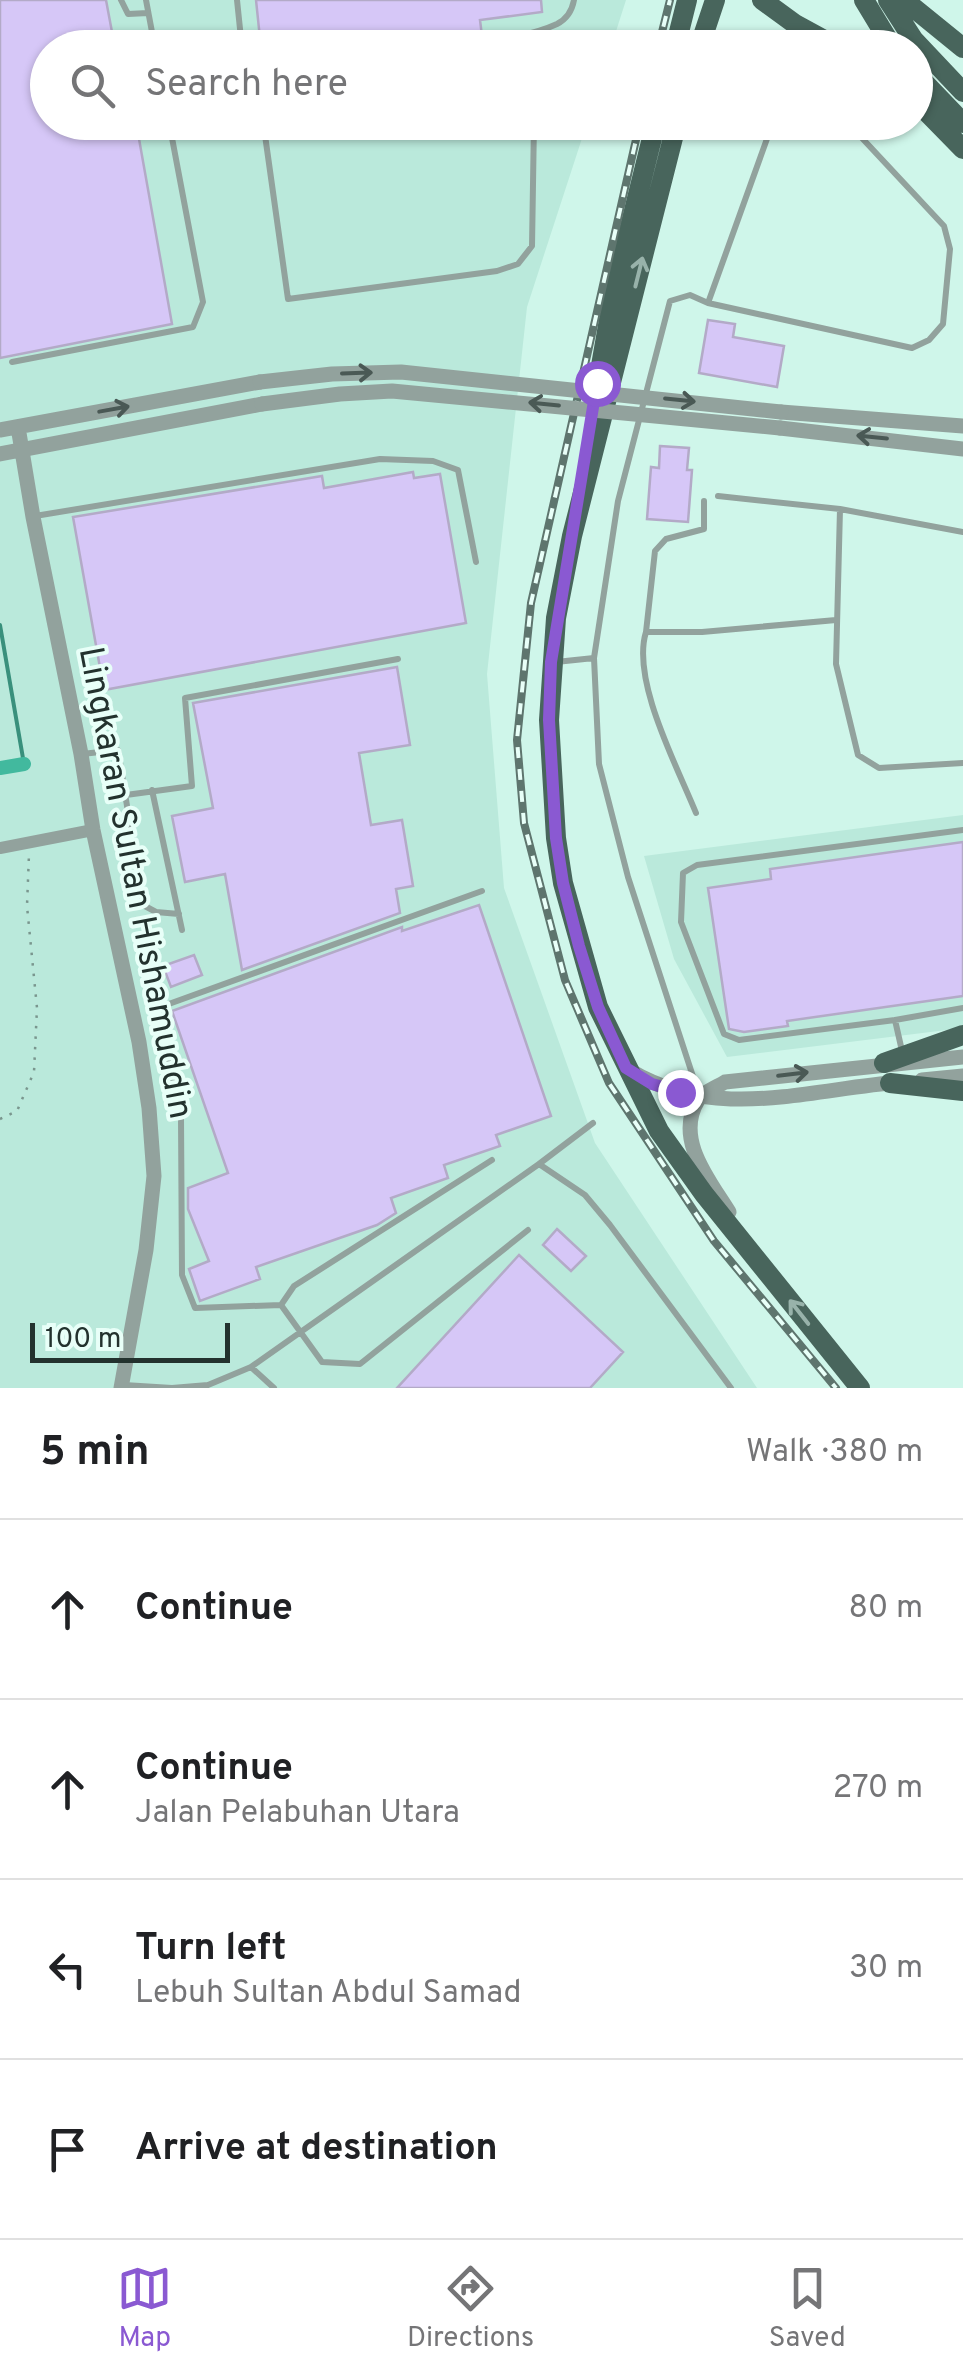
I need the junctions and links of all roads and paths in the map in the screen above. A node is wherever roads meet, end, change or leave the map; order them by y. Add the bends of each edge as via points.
1 (121, 0) edge
2 (146, 0) edge
3 (236, 0) edge
4 (574, 0) edge
5 (687, 0) edge
6 (715, 0) edge
7 (762, 0) edge
8 (864, 0) edge
9 (888, 0) edge
10 (904, 0) edge
11 (928, 0) edge
12 (148, 13) junction
13 (151, 30) edge
14 (240, 30) edge
15 (533, 30) edge
16 (680, 30) edge
17 (704, 30) edge
18 (805, 30) edge
19 (882, 30) edge
20 (908, 30) edge
21 (963, 47) edge
22 (933, 60) edge
23 (933, 92) edge
24 (963, 92) edge
25 (933, 119) edge
26 (963, 123) edge
27 (173, 140) edge
28 (266, 140) edge
29 (534, 140) edge
30 (652, 140) edge
31 (672, 140) edge
32 (766, 140) edge
33 (864, 140) edge
34 (963, 150) edge
35 (708, 303) junction
36 (12, 362) dead end
37 (781, 420) junction
38 (963, 426) edge
39 (18, 427) junction
40 (0, 430) edge
41 (963, 449) edge
42 (22, 450) junction
43 (0, 454) edge
44 (718, 496) dead end
45 (704, 501) dead end
46 (840, 509) junction
47 (33, 516) junction
48 (963, 532) edge
49 (572, 536) junction
50 (476, 562) dead end
51 (836, 620) junction
52 (646, 632) junction
53 (594, 658) junction
54 (398, 659) dead end
55 (551, 662) junction
56 (81, 754) junction
57 (963, 763) edge
58 (152, 790) junction
59 (126, 795) junction
60 (696, 813) dead end
61 (93, 830) junction
62 (963, 830) edge
63 (30, 842) junction
64 (0, 848) edge
65 (482, 892) dead end
66 (179, 914) junction
67 (182, 930) dead end
68 (963, 1008) edge
69 (895, 1020) junction
70 (963, 1035) edge
71 (963, 1057) edge
72 (626, 1068) junction
73 (892, 1068) junction
74 (963, 1076) edge
75 (963, 1091) edge
76 (700, 1097) junction
77 (0, 1118) edge
78 (593, 1123) dead end
79 (492, 1160) dead end
80 (539, 1164) junction
81 (528, 1230) dead end
82 (757, 1259) junction
83 (281, 1305) junction
84 (298, 1332) junction
85 (251, 1367) junction
86 (122, 1386) edge
87 (274, 1388) edge
88 (731, 1388) edge
89 (860, 1388) edge

1 - 12 lane via 128,14
2 - 12 lane
3 - 14 lane
4 - 15 lane via 558,24
5 - 16 main road
6 - 17 main road
7 - 18 main road
8 - 19 main road
9 - 20 main road
10 - 21 main road
11 - 21 main road
12 - 13 lane
22 - 24 main road
23 - 26 main road
25 - 34 main road
27 - 36 lane via 204,302 193,327
28 - 29 lane via 288,299 518,264 532,246
30 - 49 main road via 607,324
49 -> 31 main road
32 - 35 lane
33 - 35 lane via 944,226 950,249 943,324 929,340 912,348
35 - 53 lane via 690,294 670,302 618,501
37 - 38 street
39 -> 37 street, bridge via 260,382 402,372
41 -> 37 street
37 -> 42 street, bridge via 392,391 262,404
39 - 40 street
39 - 42 street, Lingkaran Sultan Hishamuddin
42 - 43 street
42 - 47 street, Lingkaran Sultan Hishamuddin
44 - 46 lane
45 - 52 lane via 704,528 666,539 654,551
46 - 48 lane
46 - 51 lane
47 - 50 lane via 380,460 433,460 458,470
47 - 56 street, Lingkaran Sultan Hishamuddin
49 - 55 main road
51 - 52 lane
51 - 57 lane via 836,664 858,755 879,768
52 - 60 lane via 640,650 655,712
53 - 55 lane
53 - 76 lane via 599,764 628,877
54 - 58 lane via 186,698 192,786
55 - 72 main road via 550,738 563,883 598,1007
56 - 59 lane via 118,750
56 - 61 street, Lingkaran Sultan Hishamuddin
58 - 59 lane
58 - 66 lane
59 - 66 lane via 143,904
61 - 63 street
61 - 86 street, Lingkaran Sultan Hishamuddin via 139,1042 154,1176
62 - 69 lane via 697,865 683,873 680,922 724,1034 739,1040
63 - 64 street
63 - 77 path via 34,1072 16,1111
65 - 83 lane via 166,1006 160,1024 180,1118 182,1275 195,1308
66 - 67 lane
68 - 69 lane
69 - 73 lane
70 - 73 main road
71 - 73 street
72 - 76 street via 652,1084
72 - 82 main road via 659,1132
73 - 74 street
73 - 75 main road
73 - 76 street via 725,1082
76 - 82 street via 691,1135 694,1156
78 - 80 lane
79 - 83 lane via 294,1286
80 - 84 lane
80 - 88 lane via 584,1195 610,1225
81 - 84 lane via 360,1364 322,1362
89 -> 82 main road
83 - 84 lane
84 - 85 lane
85 - 86 lane via 208,1385
85 - 87 lane

